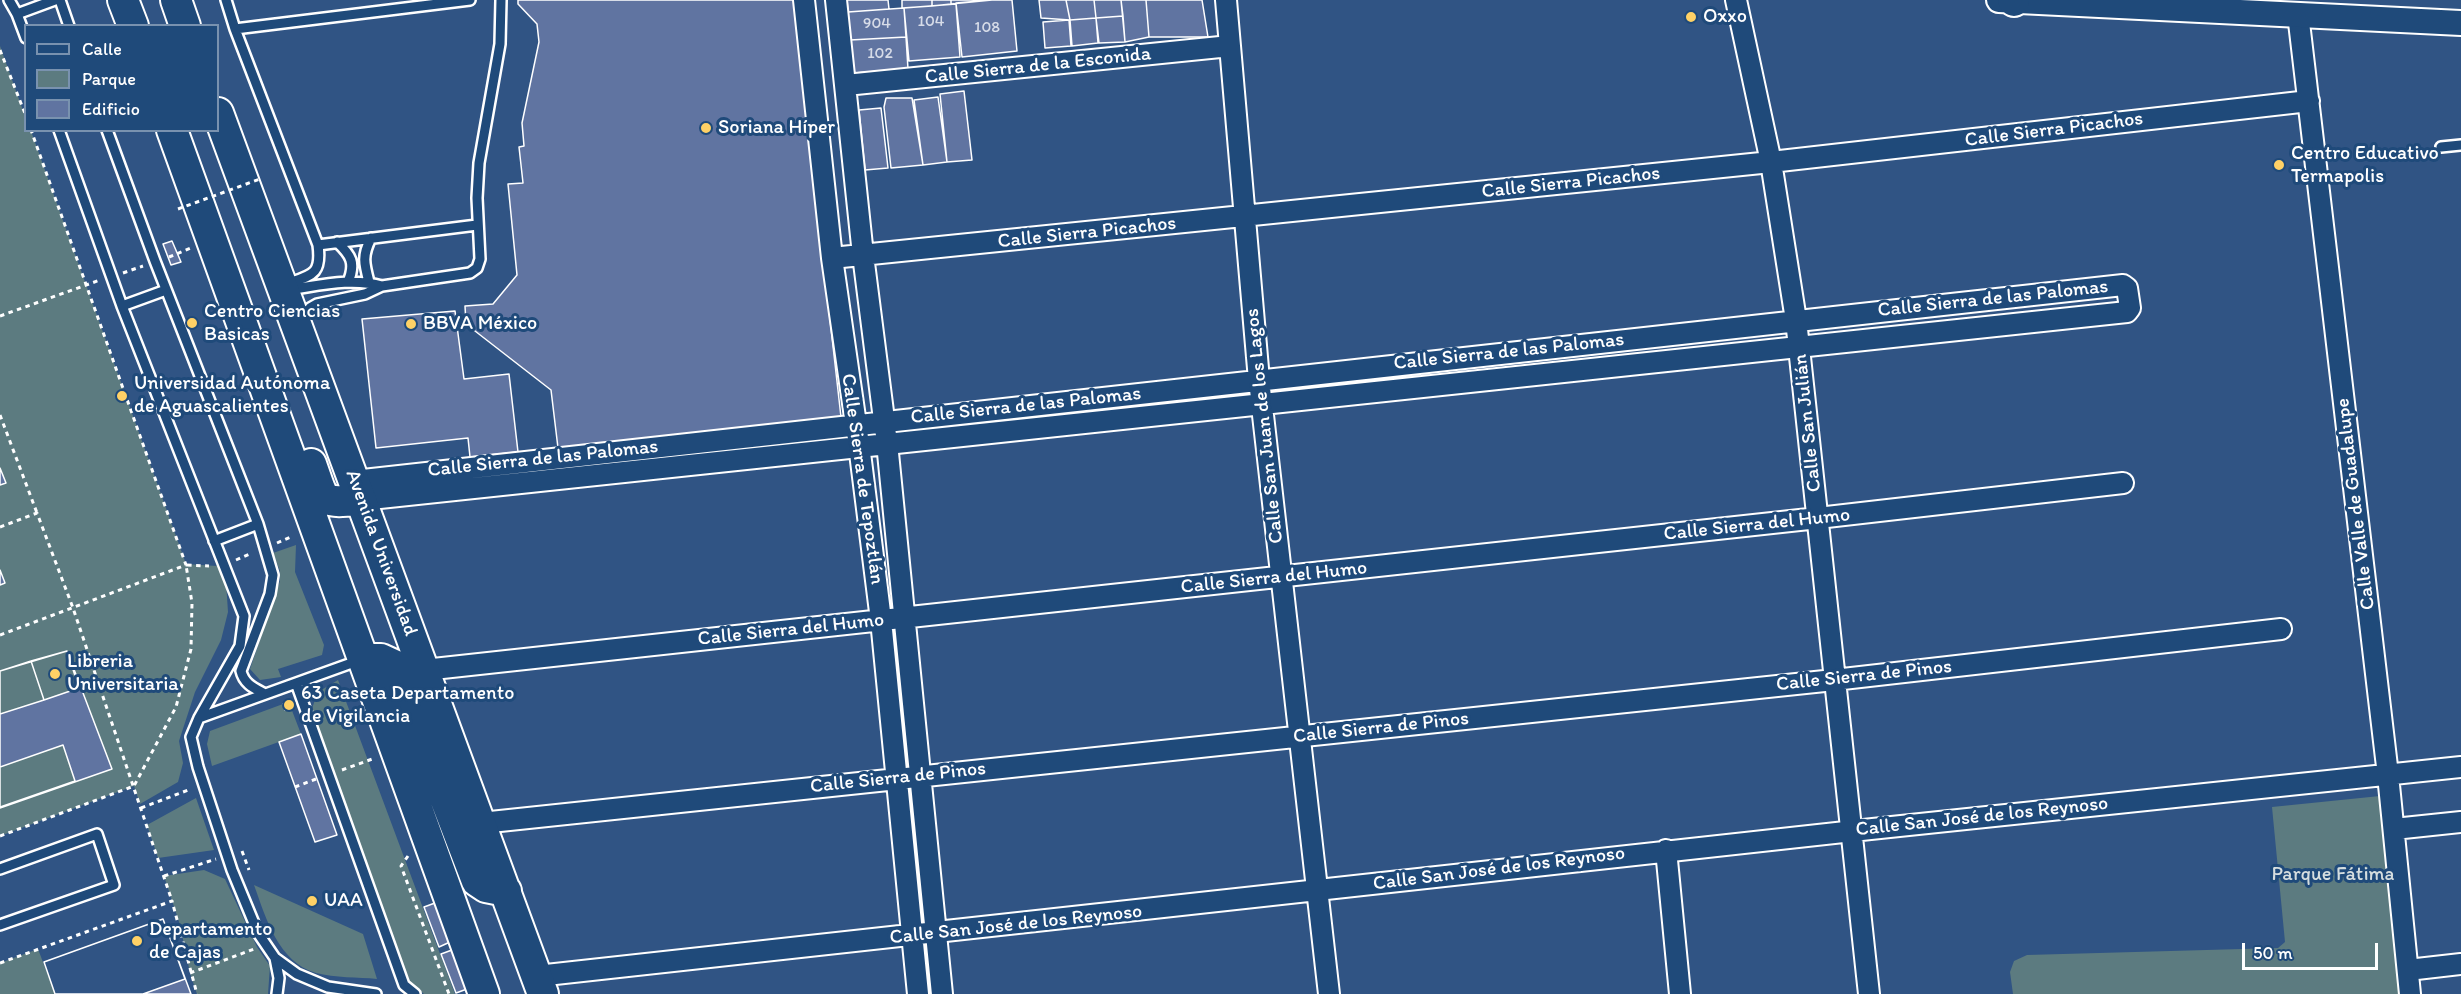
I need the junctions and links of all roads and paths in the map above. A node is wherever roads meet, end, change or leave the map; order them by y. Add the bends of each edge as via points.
1 (9, 0) edge
2 (58, 0) edge
3 (123, 0) edge
4 (176, 0) edge
5 (225, 0) edge
6 (470, 0) edge
7 (495, 0) edge
8 (501, 0) edge
9 (804, 0) edge
10 (836, 0) edge
11 (1226, 0) edge
12 (1736, 0) edge
13 (1999, 0) edge
14 (2013, 0) edge
15 (499, 11) junction
16 (17, 14) junction
17 (2298, 14) junction
18 (2461, 23) edge
19 (68, 24) edge
20 (132, 24) edge
21 (184, 24) edge
22 (235, 29) junction
23 (24, 33) edge
24 (1230, 46) junction
25 (0, 50) edge
26 (846, 85) junction
27 (2309, 101) junction
28 (24, 111) edge
29 (219, 116) edge
30 (32, 132) edge
31 (60, 132) edge
32 (108, 132) edge
33 (173, 132) edge
34 (2461, 145) edge
35 (2441, 147) dead end
36 (1772, 162) junction
37 (260, 178) dead end
38 (178, 209) dead end
39 (1245, 217) junction
40 (477, 225) junction
41 (371, 238) junction
42 (213, 240) junction
43 (337, 242) junction
44 (318, 245) junction
45 (862, 255) junction
46 (832, 258) junction
47 (155, 261) junction
48 (112, 277) junction
49 (348, 282) junction
50 (369, 282) junction
51 (87, 285) junction
52 (382, 286) junction
53 (283, 288) junction
54 (166, 290) junction
55 (122, 306) junction
56 (0, 316) edge
57 (1796, 320) junction
58 (298, 328) junction
59 (1800, 348) junction
60 (258, 365) junction
61 (1259, 380) junction
62 (1263, 405) junction
63 (0, 416) edge
64 (884, 422) junction
65 (855, 424) junction
66 (887, 443) junction
67 (859, 445) junction
68 (2123, 483) dead end
69 (358, 490) junction
70 (37, 513) junction
71 (1818, 518) junction
72 (258, 524) junction
73 (0, 527) edge
74 (296, 535) dead end
75 (214, 541) junction
76 (266, 548) junction
77 (224, 564) junction
78 (186, 565) junction
79 (1282, 577) junction
80 (73, 608) junction
81 (905, 618) junction
82 (881, 620) junction
83 (2281, 629) dead end
84 (0, 635) edge
85 (364, 659) junction
86 (424, 670) junction
87 (1834, 680) junction
88 (296, 683) junction
89 (265, 694) junction
90 (199, 718) junction
91 (1300, 736) junction
92 (2461, 767) edge
93 (2388, 774) junction
94 (921, 776) junction
95 (898, 778) junction
96 (134, 786) junction
97 (191, 789) dead end
98 (141, 808) junction
99 (2461, 822) edge
100 (481, 823) junction
101 (425, 829) junction
102 (1851, 830) junction
103 (2394, 830) junction
104 (0, 836) edge
105 (240, 845) dead end
106 (1666, 850) junction
107 (216, 860) dead end
108 (0, 869) edge
109 (164, 876) junction
110 (252, 879) dead end
111 (506, 891) junction
112 (1317, 891) junction
113 (172, 901) junction
114 (0, 925) edge
115 (936, 935) junction
116 (912, 937) junction
117 (275, 958) junction
118 (0, 963) edge
119 (2461, 964) edge
120 (2408, 970) junction
121 (540, 985) edge
122 (328, 987) junction
123 (197, 994) edge
124 (277, 994) edge
125 (319, 994) edge
126 (376, 994) edge
127 (415, 994) edge
128 (449, 994) edge
129 (484, 994) edge
130 (918, 994) edge
131 (942, 994) edge
132 (1329, 994) edge
133 (1680, 994) edge
134 (1869, 994) edge
135 (2410, 994) edge

1 - 16 lane
2 - 16 lane
2 - 19 lane
3 - 20 main road
4 - 21 main road
5 - 22 lane
6 - 22 lane
7 - 15 lane
8 - 15 lane
9 - 46 street, Calle Sierra de Tepoztlán
10 - 26 street, Calle Sierra de Tepoztlán
11 - 24 street, Calle San Juan de los Lagos
12 - 36 street, Calle San Julián
13 - 14 street
14 - 17 street
15 - 40 lane via 500,44 478,163
16 - 23 lane
17 - 18 street
17 - 27 street, Calle Valle de Guadalupe
22 - 44 lane
24 - 26 street, Calle Sierra de la Esconida
24 - 39 street, Calle San Juan de los Lagos
25 - 28 path
26 - 45 street, Calle Sierra de Tepoztlán
27 - 36 street, Calle Sierra Picachos
27 - 93 street, Calle Valle de Guadalupe
29 - 53 main road, Avenida Universidad
30 - 51 path
31 - 48 lane
32 - 47 lane
33 - 42 main road
34 - 35 lane
36 - 39 street, Calle Sierra Picachos
36 - 57 street, Calle San Julián
37 - 38 path, bridge
39 - 45 street, Calle Sierra Picachos
39 - 61 street, Calle San Juan de los Lagos
40 - 41 lane
40 - 52 lane via 480,259 470,273
41 - 43 lane
41 - 50 lane via 364,252
42 - 47 path
42 - 60 main road
43 - 44 lane
43 - 49 lane via 353,263
44 - 53 lane via 317,270
45 - 46 street, Calle Sierra Picachos
45 - 64 street, Calle Sierra de Tepoztlán
46 - 65 street, Calle Sierra de Tepoztlán
47 - 48 path
47 - 54 lane
48 - 51 path
48 - 55 lane
49 - 50 lane
49 - 53 lane
50 - 52 lane
51 - 56 path
51 - 78 path
52 - 58 lane via 365,294 316,304
53 - 58 main road, Avenida Universidad
54 - 55 lane
54 - 72 lane
55 - 75 lane
57 - 59 street, Calle San Julián
57 - 59 street, Calle Sierra de las Palomas via 2122,285 2127,288 2130,308 2127,312
57 - 61 street, Calle Sierra de las Palomas
58 - 69 main road, Avenida Universidad
59 - 62 street, Calle Sierra de las Palomas
59 - 71 street, Calle San Julián
60 - 69 main road via 271,370 283,386 325,498 331,502
60 - 85 main road
61 - 62 street, Calle San Juan de los Lagos
61 - 64 street, Calle Sierra de las Palomas
62 - 66 street, Calle Sierra de las Palomas
62 - 79 street, Calle San Juan de los Lagos
63 - 70 path
64 - 65 street, Calle Sierra de las Palomas
64 - 66 street, Calle Sierra de Tepoztlán
65 - 67 street, Calle Sierra de Tepoztlán
65 - 69 street, Calle Sierra de las Palomas
66 - 67 street, Calle Sierra de las Palomas
66 - 81 street, Calle Sierra de Tepoztlán
67 - 69 street, Calle Sierra de las Palomas
67 - 82 street, Calle Sierra de Tepoztlán
68 - 71 street, Calle Sierra del Humo
69 - 86 main road, Avenida Universidad
70 - 73 path
70 - 80 path
71 - 79 street, Calle Sierra del Humo
71 - 87 street, Calle San Julián
72 - 75 lane
72 - 76 lane
74 - 76 path
75 - 77 lane
76 - 77 path
76 - 89 lane via 273,574 270,594 241,671 249,686
77 - 78 path
77 - 90 lane via 244,616 240,646
78 - 80 path
78 - 96 path via 192,603 191,649 176,706
79 - 81 street, Calle Sierra del Humo
79 - 91 street, Calle San Juan de los Lagos
80 - 84 path
80 - 96 path
81 - 82 street, Calle Sierra del Humo
81 - 94 street, Calle Sierra de Tepoztlán
82 - 86 street, Calle Sierra del Humo
82 - 95 street, Calle Sierra de Tepoztlán
83 - 87 street, Calle Sierra de Pinos
85 - 88 lane
85 - 101 main road
85 - 111 main road via 381,659 394,665 477,881
86 - 100 main road, Avenida Universidad
87 - 91 street, Calle Sierra de Pinos
87 - 102 street, Calle San Julián
88 - 89 lane
88 - 127 lane via 404,985
89 - 90 lane
90 - 117 lane via 191,737 198,767 232,870 258,933
91 - 94 street, Calle Sierra de Pinos
91 - 112 street, Calle San Juan de los Lagos
92 - 93 street, Calle San José de los Reynoso
93 - 102 street, Calle San José de los Reynoso
93 - 103 street, Calle Valle de Guadalupe
94 - 95 street, Calle Sierra de Pinos
94 - 115 street, Calle Sierra de Tepoztlán
95 - 100 street, Calle Sierra de Pinos
95 - 116 street, Calle Sierra de Tepoztlán
96 - 98 path
96 - 104 path
97 - 98 path
98 - 109 path
99 - 103 street
100 - 111 main road, Avenida Universidad
101 - 128 path via 401,866
101 - 129 main road
102 - 106 street, Calle San José de los Reynoso
102 - 134 street, Calle San Julián
103 - 120 street, Calle Valle de Guadalupe
105 - 110 path
106 - 112 street, Calle San José de los Reynoso
106 - 133 street
107 - 109 path
108 - 114 lane via 97,834 114,885
109 - 113 path
111 - 121 main road, Avenida Universidad
112 - 115 street, Calle San José de los Reynoso
112 - 132 street, Calle San Juan de los Lagos
113 - 118 path
113 - 123 path
115 - 116 street, Calle San José de los Reynoso
115 - 131 street, Calle Sierra de Tepoztlán
116 - 121 street, Calle San José de los Reynoso
116 - 130 street, Calle Sierra de Tepoztlán
117 - 122 lane via 297,975
117 - 124 lane
119 - 120 street
120 - 135 street, Calle Valle de Guadalupe
122 - 125 lane
122 - 126 lane

